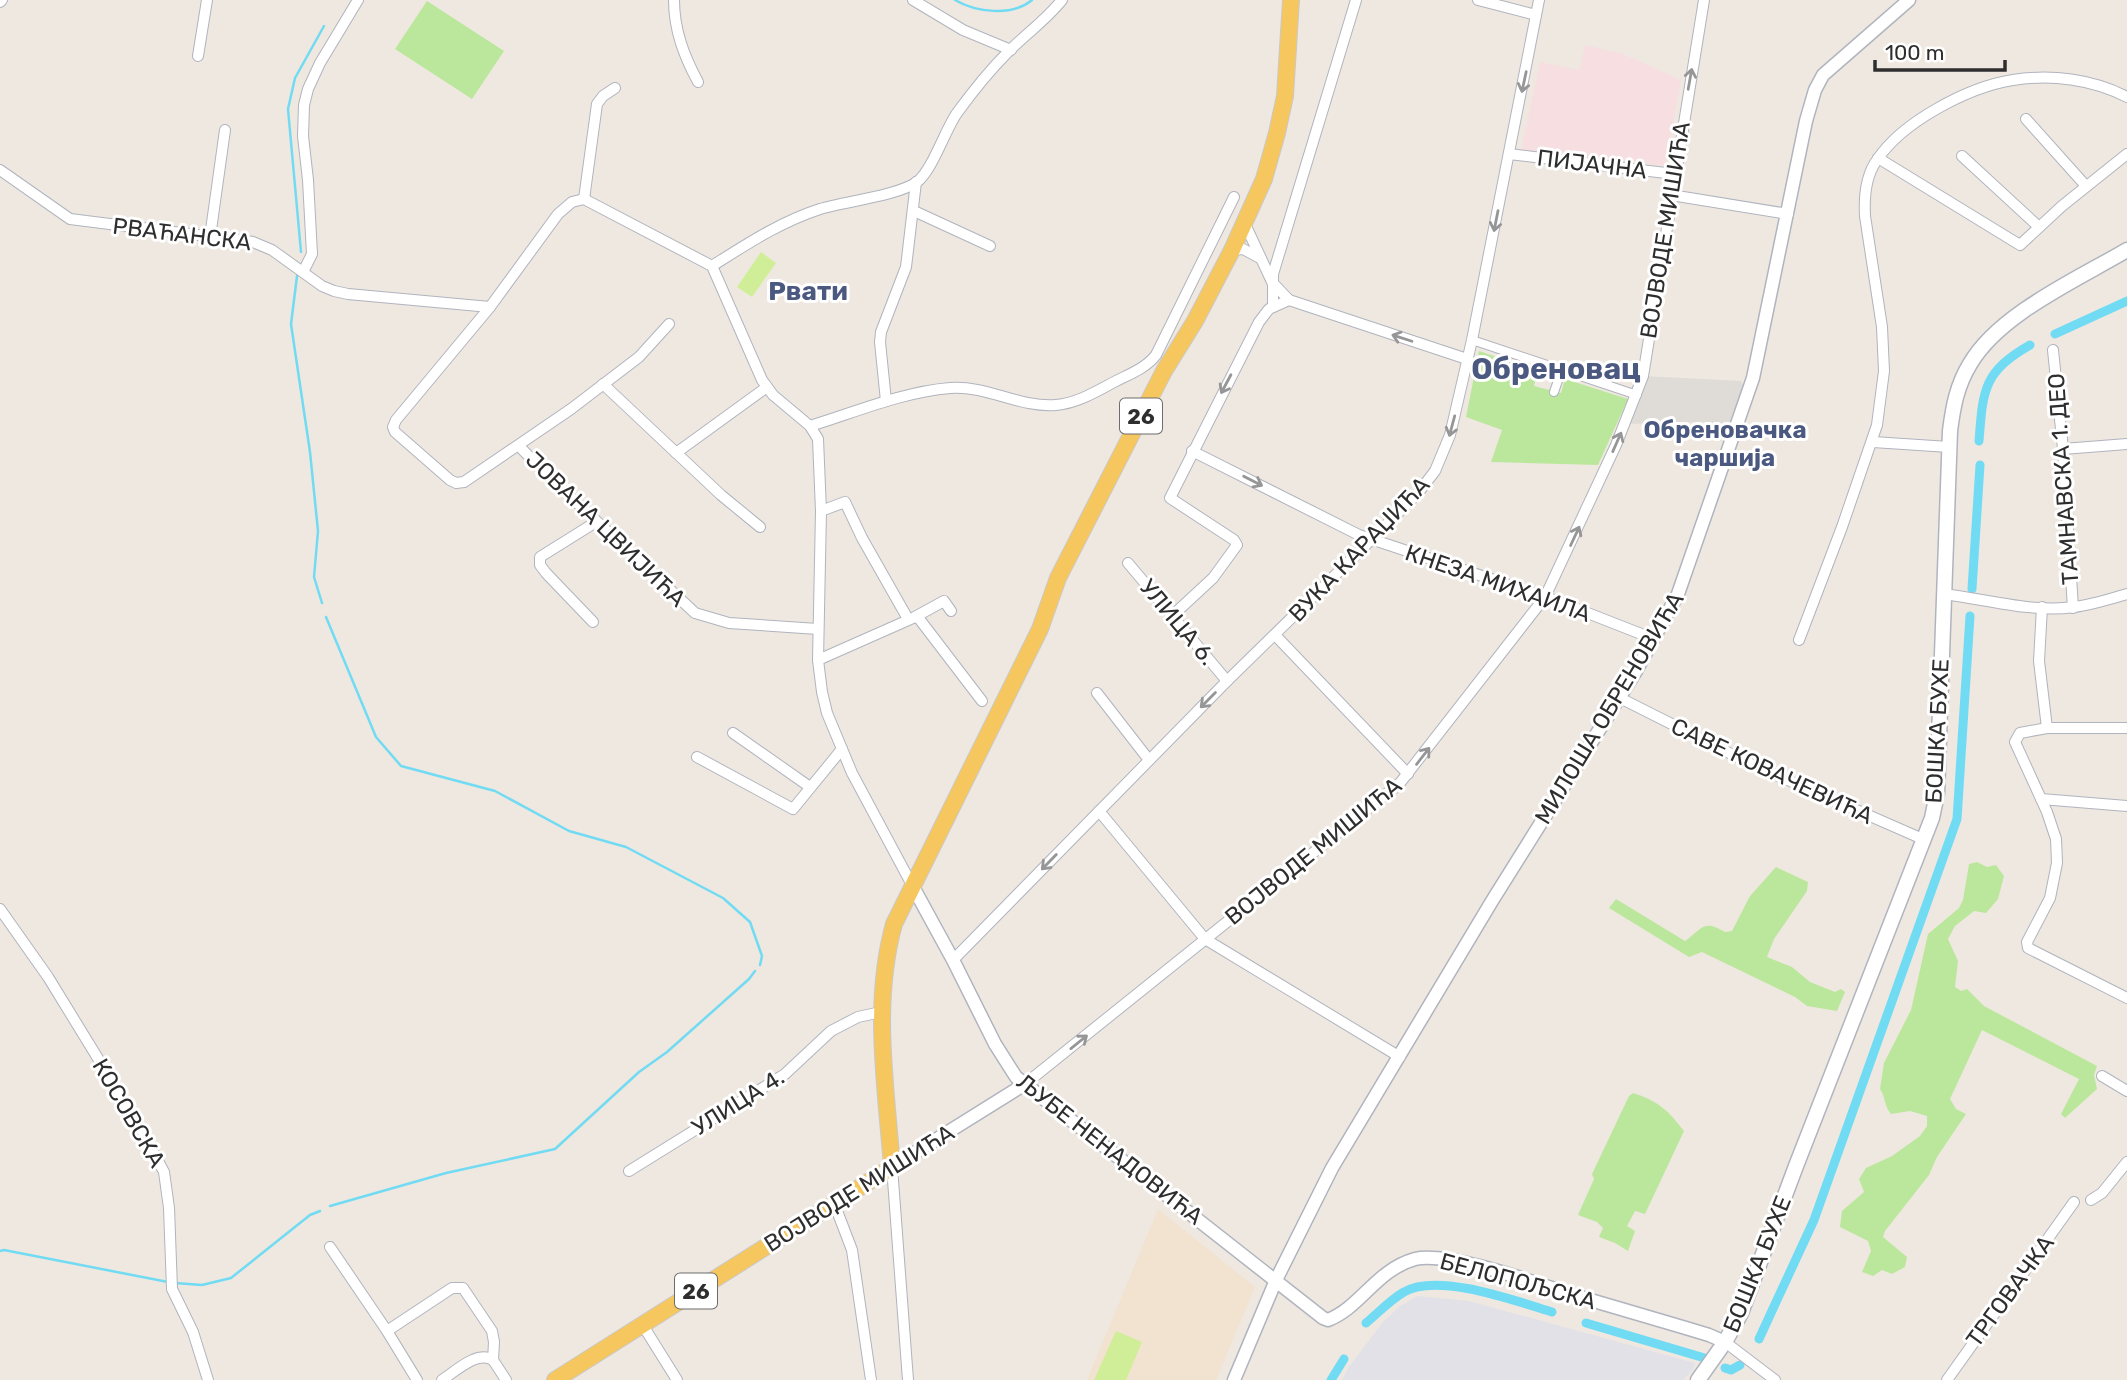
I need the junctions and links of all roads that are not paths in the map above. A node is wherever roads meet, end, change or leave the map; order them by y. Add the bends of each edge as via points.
1 (207, 0) edge
2 (358, 0) edge
3 (674, 0) edge
4 (913, 0) edge
5 (1062, 0) edge
6 (1291, 0) edge
7 (1356, 0) edge
8 (1478, 0) edge
9 (1539, 0) edge
10 (1704, 0) edge
11 (1909, 0) edge
12 (1536, 15) junction
13 (1011, 50) junction
14 (198, 56) dead end
15 (698, 82) dead end
16 (615, 88) dead end
17 (2127, 97) edge
18 (2026, 119) dead end
19 (225, 130) dead end
20 (1509, 154) junction
21 (2127, 155) edge
22 (1962, 156) dead end
23 (1878, 159) junction
24 (0, 170) edge
25 (1674, 174) junction
26 (916, 182) junction
27 (2086, 186) junction
28 (1671, 195) junction
29 (1234, 197) dead end
30 (584, 198) junction
31 (914, 211) junction
32 (1788, 214) junction
33 (1245, 224) junction
34 (2039, 227) junction
35 (210, 237) junction
36 (1283, 244) junction
37 (990, 246) dead end
38 (1232, 250) junction
39 (2127, 250) edge
40 (1258, 253) junction
41 (712, 266) junction
42 (303, 272) junction
43 (1272, 282) junction
44 (1289, 300) junction
45 (1273, 306) junction
46 (491, 307) junction
47 (669, 324) dead end
48 (1472, 340) junction
49 (2053, 350) dead end
50 (1466, 359) junction
51 (1562, 369) junction
52 (603, 384) junction
53 (766, 387) junction
54 (1553, 392) dead end
55 (1637, 394) junction
56 (886, 401) junction
57 (810, 426) junction
58 (1873, 442) junction
59 (2127, 444) edge
60 (519, 446) junction
61 (1949, 447) junction
62 (2063, 449) junction
63 (1192, 450) junction
64 (676, 453) junction
65 (821, 511) junction
66 (596, 522) junction
67 (760, 527) dead end
68 (1373, 539) junction
69 (1128, 563) dead end
70 (1944, 594) junction
71 (2127, 594) edge
72 (1545, 597) junction
73 (2042, 607) junction
74 (2073, 607) junction
75 (951, 611) dead end
76 (1172, 616) junction
77 (913, 617) junction
78 (593, 622) dead end
79 (818, 629) junction
80 (1275, 635) junction
81 (1654, 639) junction
82 (1799, 640) dead end
83 (818, 660) junction
84 (1227, 681) junction
85 (1097, 693) dead end
86 (1620, 698) junction
87 (982, 701) dead end
88 (2127, 727) edge
89 (2047, 728) junction
90 (733, 733) dead end
91 (842, 749) junction
92 (697, 757) dead end
93 (1149, 760) junction
94 (1408, 774) junction
95 (810, 788) junction
96 (2041, 799) junction
97 (2127, 806) edge
98 (1099, 811) junction
99 (1925, 840) junction
100 (912, 885) junction
101 (0, 909) edge
102 (1205, 939) junction
103 (953, 960) junction
104 (2127, 998) edge
105 (881, 1012) junction
106 (1400, 1057) junction
107 (2102, 1076) dead end
108 (1025, 1084) junction
109 (2127, 1091) edge
110 (2127, 1162) edge
111 (892, 1167) junction
112 (629, 1171) dead end
113 (2091, 1200) dead end
114 (2074, 1202) dead end
115 (834, 1203) junction
116 (330, 1247) dead end
117 (1276, 1280) junction
118 (642, 1324) junction
119 (387, 1331) junction
120 (1725, 1342) junction
121 (493, 1360) junction
122 (208, 1380) edge
123 (417, 1380) edge
124 (442, 1380) edge
125 (506, 1380) edge
126 (555, 1380) edge
127 (677, 1380) edge
128 (871, 1380) edge
129 (908, 1380) edge
130 (1234, 1380) edge
131 (1698, 1380) edge
132 (1775, 1380) edge
133 (1947, 1380) edge

1 - 14 street
2 - 42 street via 320,63 304,105 312,254
3 - 15 street via 682,51
4 - 13 street via 963,30
5 - 13 street
6 - 33 main road, 26 via 1278,133
7 - 36 street
8 - 12 street
9 - 12 street, ВУКА КАРАЏИЋА
25 -> 10 street, ВОЈВОДЕ МИШИЋА
11 - 32 street, МИЛОША ОБРЕНОВИЋА via 1830,67 1818,83
12 -> 20 street, ВУКА КАРАЏИЋА
13 - 26 street via 954,117
16 - 30 street via 597,104
17 - 23 street via 2062,78 1999,83 1928,115
18 - 27 street
19 - 35 street
20 - 25 street, ПИЈАЧНА
20 -> 48 street, ВУКА КАРАЏИЋА
21 - 27 street
22 - 34 street
23 - 34 street via 2020,245
23 - 58 street via 1864,201 1884,351
24 - 35 street, РВАЋАНСКА via 69,219
25 - 28 street, ВОЈВОДЕ МИШИЋА
26 - 31 street
26 - 41 street via 793,218
27 - 34 street
28 - 32 street
28 - 55 street, ВОЈВОДЕ МИШИЋА
29 - 56 street via 1156,355 1143,367 1086,397 1055,405 967,387
30 - 41 street
30 - 46 street via 558,214
31 - 37 street
31 - 56 street via 905,267 881,332
32 - 81 street, МИЛОША ОБРЕНОВИЋА via 1753,378 1687,573
33 - 38 main road, 26
33 - 40 street
35 - 42 street, РВАЋАНСКА via 262,244
36 - 40 street
36 - 43 street
38 - 40 street
38 - 100 main road, 26 via 1061,571 1037,636
39 - 61 main road, БОШКА БУХЕ via 2031,306 1985,343 1957,391
40 - 43 street
41 - 53 street
42 - 46 street, РВАЋАНСКА via 328,289 348,295
43 - 44 street
43 - 45 street
44 - 45 street
50 -> 44 street
45 -> 63 street via 1259,322
46 - 60 street via 393,427 456,483
47 - 52 street via 639,357
48 - 50 street, ВУКА КАРАЏИЋА
48 - 51 street
49 - 62 street, ТАМНАВСКА 1. ДЕО
50 -> 68 street, ВУКА КАРАЏИЋА via 1454,420 1439,464
51 - 54 street
51 - 55 street
52 - 60 street
52 - 64 street
53 - 57 street
53 - 64 street
72 -> 55 street, ВОЈВОДЕ МИШИЋА
56 - 57 street
57 - 65 street via 820,448
58 - 61 street
58 - 82 street
59 - 62 street
60 - 66 street, ЈОВАНА ЦВИЈИЋА
61 - 70 main road, БОШКА БУХЕ
62 - 74 street, ТАМНАВСКА 1. ДЕО
63 -> 68 street, КНЕЗА МИХАИЛА
63 - 76 street via 1170,498 1237,545 1213,578
64 - 67 street
65 - 77 street via 845,502 862,538
65 - 79 street
66 - 78 street via 540,558 546,573
66 - 79 street, ЈОВАНА ЦВИЈИЋА via 703,617 729,624
68 - 72 street, КНЕЗА МИХАИЛА
68 - 80 street, ВУКА КАРАЏИЋА
69 - 76 street, УЛИЦА 6.
70 - 73 street
70 - 99 main road, БОШКА БУХЕ via 1937,794
71 - 74 street
72 - 81 street, КНЕЗА МИХАИЛА
94 -> 72 street, ВОЈВОДЕ МИШИЋА
73 - 74 street
73 - 89 street via 2039,661
75 - 77 street via 944,601
76 - 84 street, УЛИЦА 6.
77 - 83 street
77 - 87 street
79 - 83 street
80 - 84 street, ВУКА КАРАЏИЋА
80 - 94 street
81 - 86 street, МИЛОША ОБРЕНОВИЋА
83 - 91 street via 824,704
84 -> 93 street, ВУКА КАРАЏИЋА
85 - 93 street
86 - 99 street, САВЕ КОВАЧЕВИЋА via 1751,764
86 - 106 street, МИЛОША ОБРЕНОВИЋА
88 - 89 street
89 - 96 street via 2020,733 2015,740
90 - 95 street
91 - 95 street
91 - 100 street
92 - 95 street via 790,809
93 - 98 street, ВУКА КАРАЏИЋА
94 - 102 street, ВОЈВОДЕ МИШИЋА
96 - 97 street
96 - 104 street via 2056,839 2057,863 2050,898 2028,948
98 - 102 street
98 -> 103 street, ВУКА КАРАЏИЋА
99 - 120 main road, БОШКА БУХЕ via 1741,1313
100 - 103 street, ЉУБЕ НЕНАДОВИЋА
100 - 105 main road, 26 via 889,943
101 - 122 street, КОСОВСКА via 48,976 164,1172 172,1289 193,1332
102 - 106 street
108 -> 102 street, ВОЈВОДЕ МИШИЋА
103 - 108 street, ЉУБЕ НЕНАДОВИЋА via 995,1044
105 - 111 main road, 26
105 - 112 street, УЛИЦА 4. via 831,1031 785,1074
106 - 117 street, МИЛОША ОБРЕНОВИЋА via 1332,1168
107 - 109 street
108 - 111 street, ВОЈВОДЕ МИШИЋА
108 - 117 street, ЉУБЕ НЕНАДОВИЋА
110 - 113 street
111 - 115 main road, ВОЈВОДЕ МИШИЋА / 26
111 - 129 street
114 - 133 street, ТРГОВАЧКА
115 - 118 main road, ВОЈВОДЕ МИШИЋА / 26
115 - 128 street via 852,1250
116 - 119 street
117 - 120 street, БЕЛОПОЉСКА via 1328,1320 1393,1268 1435,1258 1488,1268
117 - 130 street, МИЛОША ОБРЕНОВИЋА
118 - 126 main road, ВОЈВОДЕ МИШИЋА / 26
118 - 127 street
119 - 121 street via 452,1288 463,1288 492,1331
119 - 123 street
120 - 131 main road, БОШКА БУХЕ
120 - 132 street, БЕЛОПОЉСКА
121 - 124 street via 478,1357
121 - 125 street

